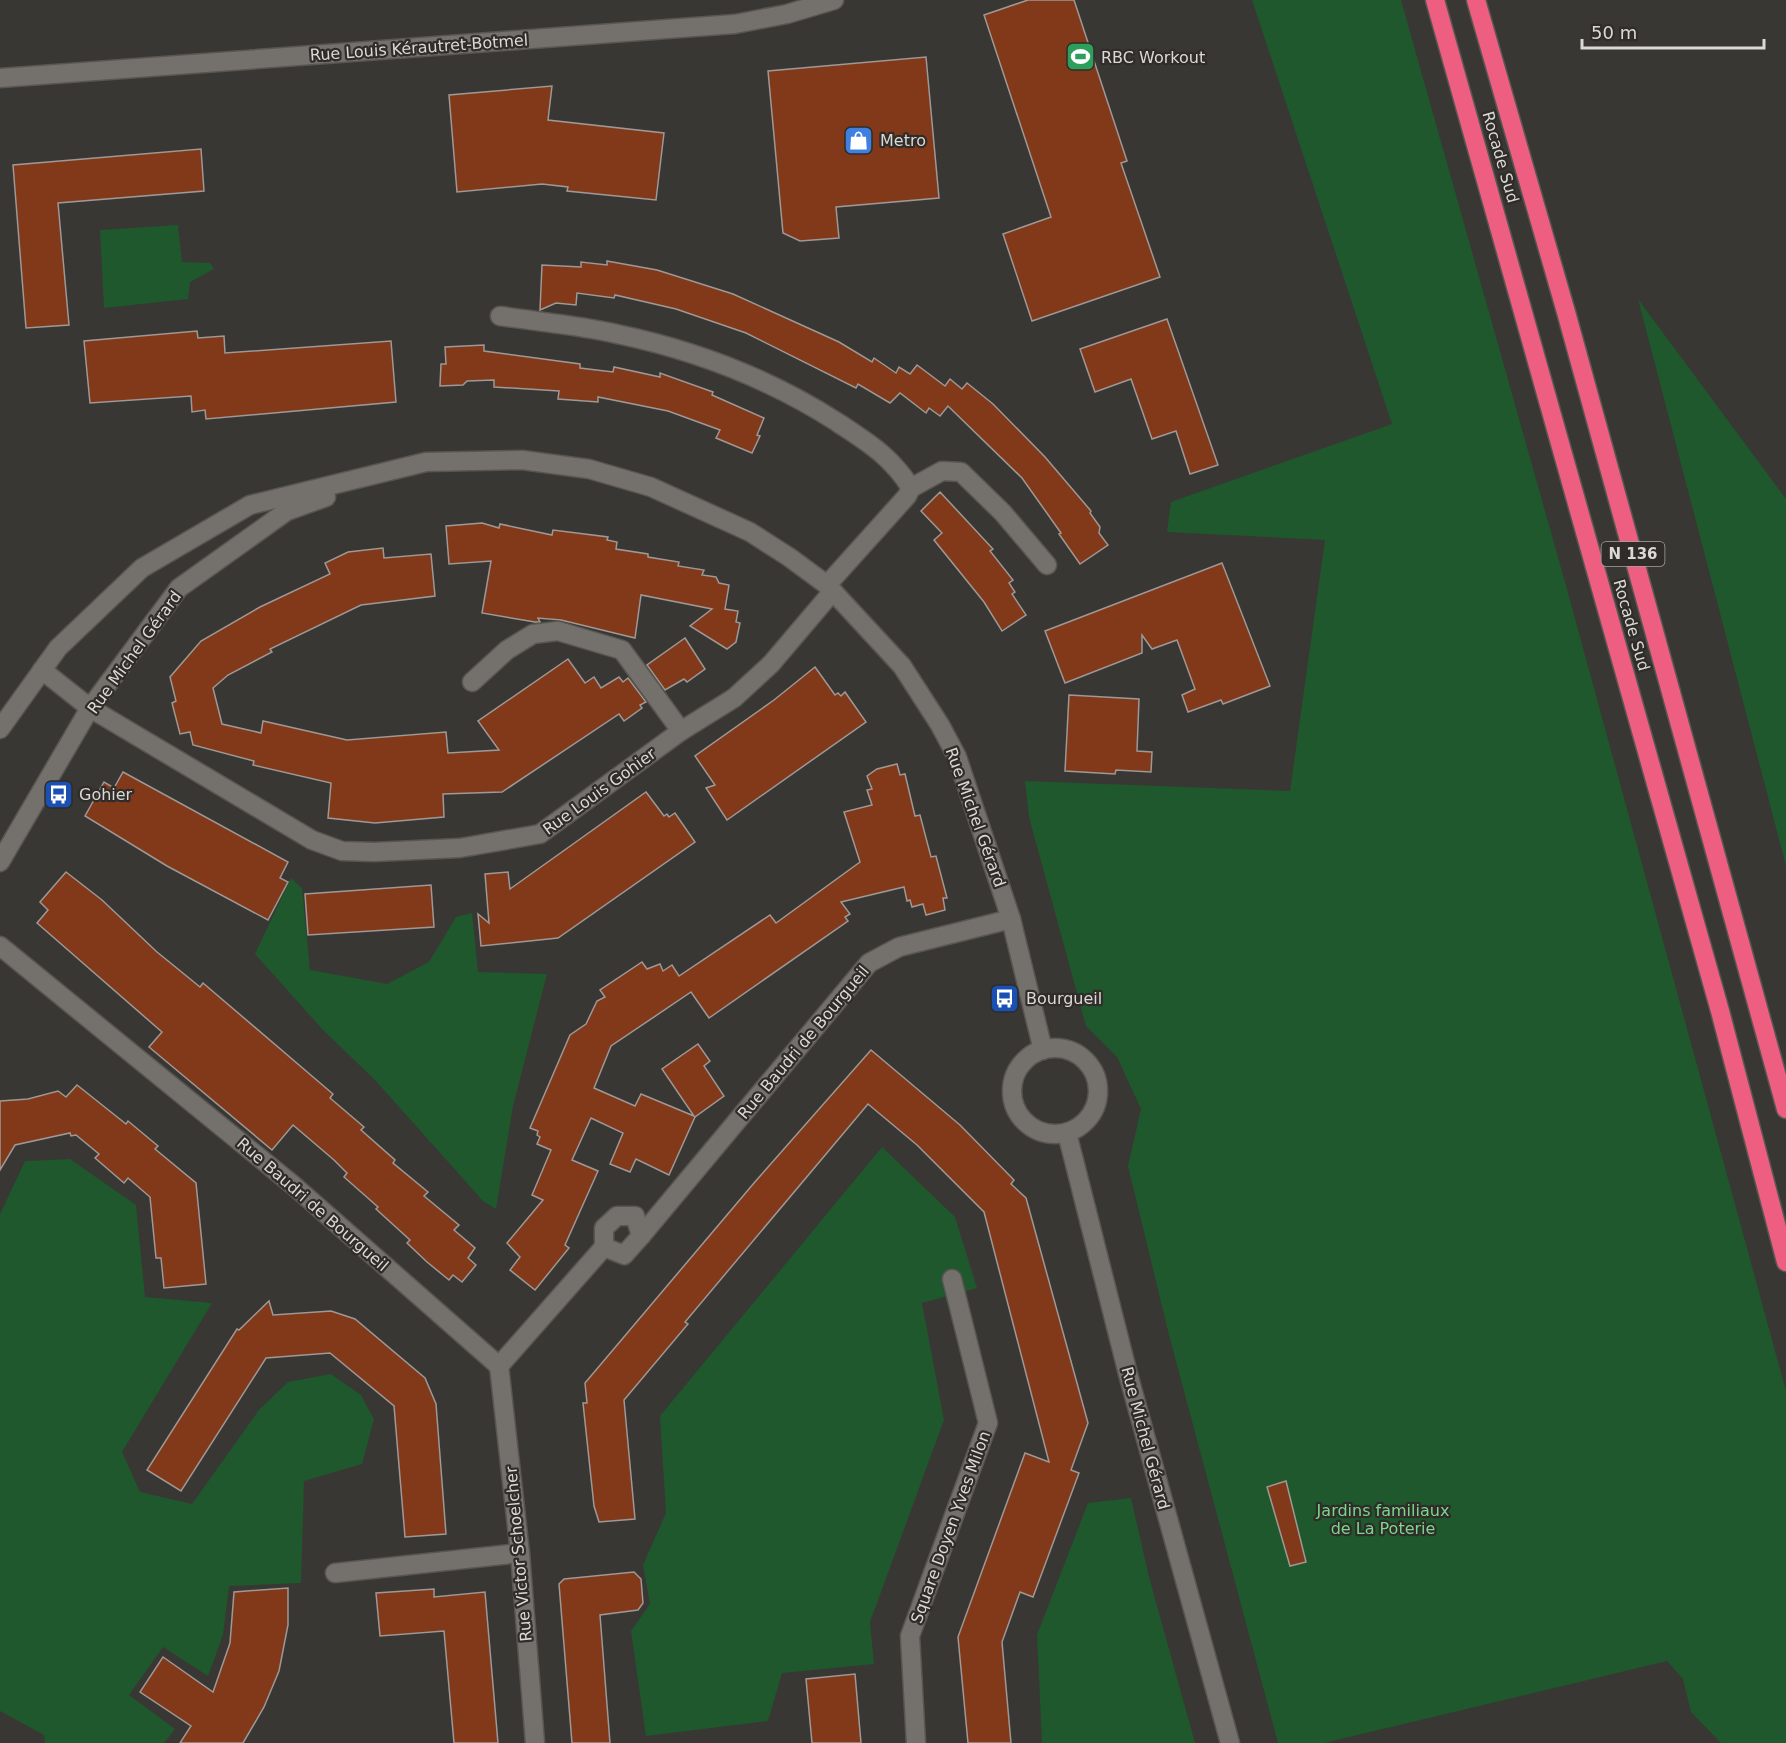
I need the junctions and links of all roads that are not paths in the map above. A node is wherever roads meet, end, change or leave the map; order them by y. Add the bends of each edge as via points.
1 (834, 0) edge
2 (1435, 0) edge
3 (1476, 0) edge
4 (0, 78) edge
5 (500, 316) dead end
6 (426, 462) junction
7 (910, 488) junction
8 (1047, 565) dead end
9 (830, 588) junction
10 (42, 670) junction
11 (472, 682) dead end
12 (90, 708) junction
13 (0, 729) edge
14 (681, 731) junction
15 (0, 862) edge
16 (1011, 919) junction
17 (0, 946) edge
18 (1043, 1050) junction
19 (1786, 1109) edge
20 (1067, 1133) junction
21 (641, 1236) junction
22 (604, 1246) junction
23 (1786, 1262) edge
24 (952, 1279) dead end
25 (499, 1366) junction
26 (520, 1553) junction
27 (335, 1573) dead end
28 (535, 1743) edge
29 (916, 1743) edge
30 (1230, 1743) edge

1 - 4 street, Rue Louis Kérautret-Botmel via 735,24
2 - 23 highway, Rocade Sud / N 136 via 1720,1011
3 - 19 highway, Rocade Sud / N 136
5 - 7 street via 616,333 737,370 822,413 883,453
6 - 9 street, Rue Michel Gérard via 522,460 589,470 651,487 750,532
6 - 10 street, Rue Michel Gérard via 250,505 142,568 58,648
6 - 12 street, Rue Michel Gérard via 286,511 179,588
7 - 8 street via 942,471 961,472
7 - 9 street, Rue Louis Gohier via 908,496
9 - 14 street, Rue Louis Gohier via 771,664 734,698
9 - 16 street, Rue Michel Gérard via 902,666 940,724 964,777
10 - 12 street, Rue Louis Gohier
10 - 13 street, Rue Michel Gérard
11 - 14 street via 507,650 533,634 558,631 622,650
12 - 14 street, Rue Louis Gohier via 312,840 342,851 460,848 540,834
12 - 15 street, Rue Michel Gérard
16 - 18 street, Rue Michel Gérard
16 - 21 street, Rue Baudri de Bourgueil via 899,948 869,963
17 - 25 street, Rue Baudri de Bourgueil via 293,1185
18 - 20 street via 1026,1059 1015,1075 1014,1104 1030,1127 1048,1134
18 - 20 street via 1060,1048 1078,1054 1095,1075 1098,1088 1094,1109 1083,1124
20 - 30 street, Rue Michel Gérard
21 - 22 street via 624,1255
21 - 22 street via 635,1216 617,1216 604,1228
22 - 25 street
24 - 29 street, Square Doyen Yves Milon via 988,1423 910,1636
25 - 26 street, Rue Victor Schoelcher
26 - 27 street
26 - 28 street, Rue Victor Schoelcher

